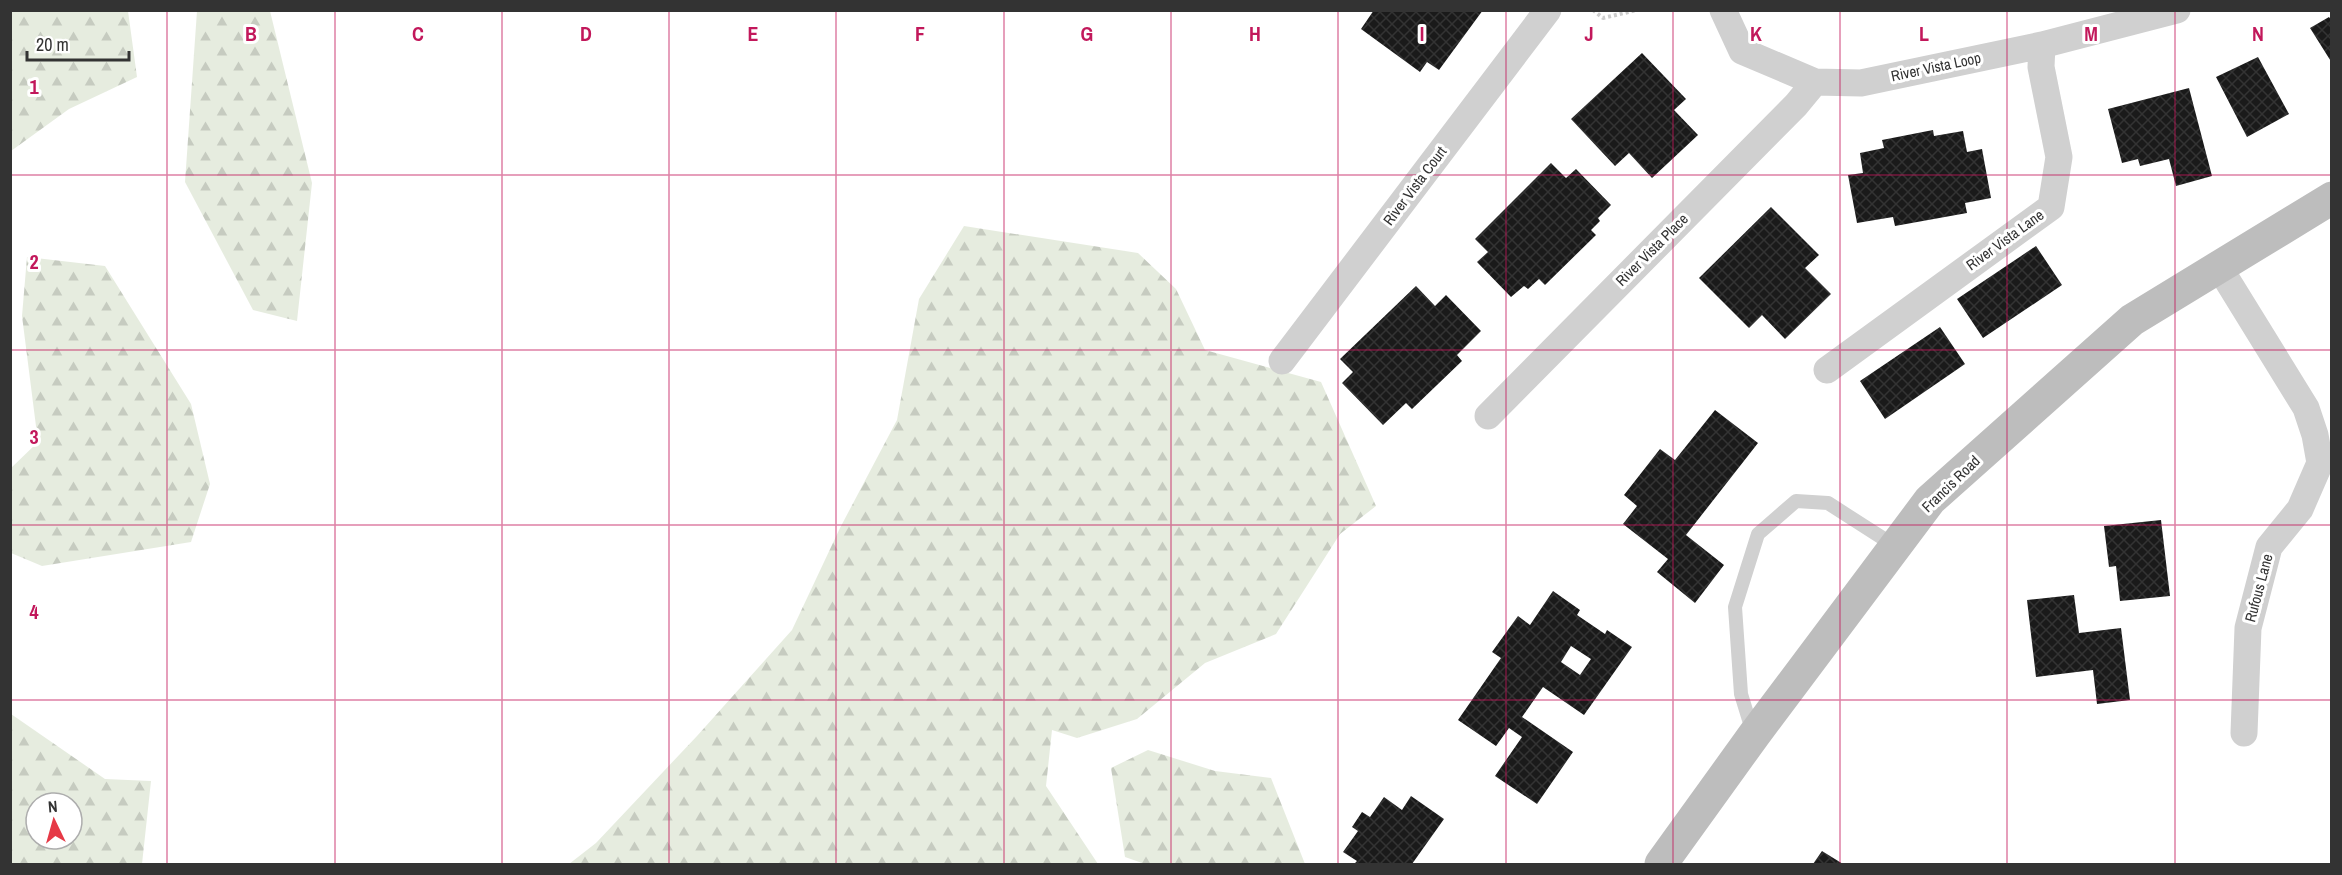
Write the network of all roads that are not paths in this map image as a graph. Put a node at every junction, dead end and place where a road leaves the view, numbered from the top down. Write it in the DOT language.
graph roads {
  1 [pos="1548,10"];
  2 [pos="1724,10"];
  3 [pos="2176,10"];
  4 [pos="2042,45"];
  5 [pos="1815,82"];
  6 [pos="2331,198"];
  7 [pos="2220,267"];
  8 [pos="1282,361"];
  9 [pos="1827,370"];
  10 [pos="1488,416"];
  11 [pos="1895,546"];
  12 [pos="2244,733"];
  13 [pos="1754,735"];
  14 [pos="1661,864"];
  1 -- 8 [label="street, River Vista Court"];
  2 -- 5 [label="street, River Vista Loop"];
  3 -- 4 [label="street, River Vista Loop"];
  4 -- 5 [label="street, River Vista Loop"];
  4 -- 9 [label="street, River Vista Lane"];
  5 -- 10 [label="street, River Vista Place"];
  6 -- 7 [label="street, Francis Road"];
  7 -- 11 [label="street, Francis Road"];
  7 -- 12 [label="street, Rufous Lane"];
  11 -- 13 [label="street, Francis Road"];
  11 -- 13 [label="lane"];
  13 -- 14 [label="street, Francis Road"];
}
